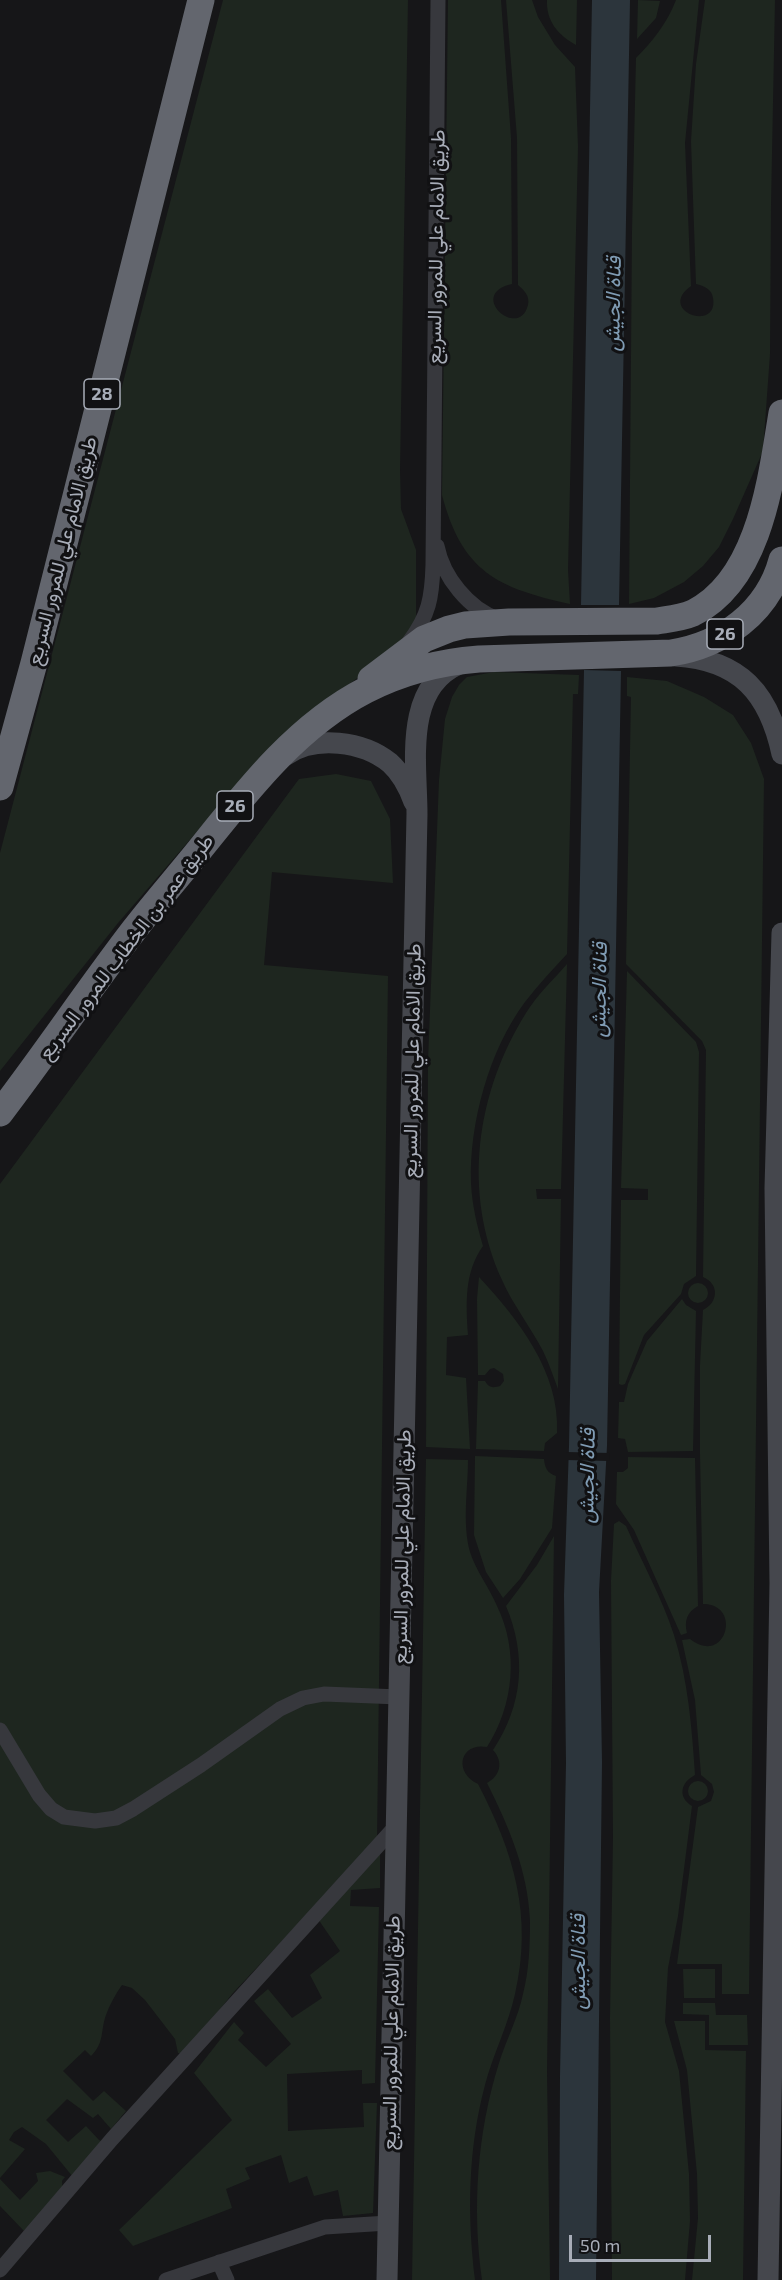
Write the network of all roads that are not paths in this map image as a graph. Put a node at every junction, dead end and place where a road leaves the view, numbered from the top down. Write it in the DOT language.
graph roads {
  1 [pos="201,0"];
  2 [pos="438,0"];
  3 [pos="782,413"];
  4 [pos="433,532"];
  5 [pos="782,560"];
  6 [pos="509,622"];
  7 [pos="640,655"];
  8 [pos="482,658"];
  9 [pos="392,661"];
  10 [pos="316,724"];
  11 [pos="782,754"];
  12 [pos="272,765"];
  13 [pos="0,787"];
  14 [pos="417,814"];
  15 [pos="782,933"];
  16 [pos="781,1004"];
  17 [pos="0,1113"];
  18 [pos="778,1178"];
  19 [pos="781,1584"];
  20 [pos="399,1697"];
  21 [pos="0,1730"];
  22 [pos="395,1827"];
  23 [pos="388,2223"];
  24 [pos="219,2262"];
  25 [pos="0,2270"];
  26 [pos="166,2280"];
  27 [pos="227,2280"];
  28 [pos="387,2280"];
  29 [pos="768,2280"];
  1 -- 13 [label="highway, طريق الامام علي للمرور السريع / 28"];
  2 -- 4 [label="street, طريق الامام علي للمرور السريع"];
  3 -- 6 [label="highway"];
  4 -- 6 [label="street"];
  4 -- 9 [label="street, طريق الامام علي للمرور السريع"];
  5 -- 7 [label="highway, طريق عمر بن الخطاب للمرور السريع / 26"];
  6 -- 9 [label="highway"];
  7 -- 8 [label="highway, طريق عمر بن الخطاب للمرور السريع / 26"];
  7 -- 11 [label="main road, طريق عمر بن الخطاب للمرور السريع / 26"];
  8 -- 10 [label="highway, طريق عمر بن الخطاب للمرور السريع / 26"];
  8 -- 14 [label="main road, طريق الامام علي للمرور السريع"];
  9 -- 10 [label="highway"];
  10 -- 12 [label="highway, طريق عمر بن الخطاب للمرور السريع / 26"];
  12 -- 14 [label="main road, طريق الامام علي للمرور السريع"];
  12 -- 17 [label="highway, طريق عمر بن الخطاب للمرور السريع / 26"];
  14 -- 20 [label="main road, طريق الامام علي للمرور السريع"];
  15 -- 16 [label="main road"];
  16 -- 18 [label="main road"];
  18 -- 19 [label="main road"];
  19 -- 29 [label="main road"];
  20 -- 21 [label="street"];
  20 -- 22 [label="main road, طريق الامام علي للمرور السريع"];
  22 -- 23 [label="main road, طريق الامام علي للمرور السريع"];
  22 -- 25 [label="street"];
  23 -- 24 [label="street"];
  23 -- 28 [label="main road, طريق الامام علي للمرور السريع"];
  24 -- 26 [label="street"];
  24 -- 27 [label="street"];
}
